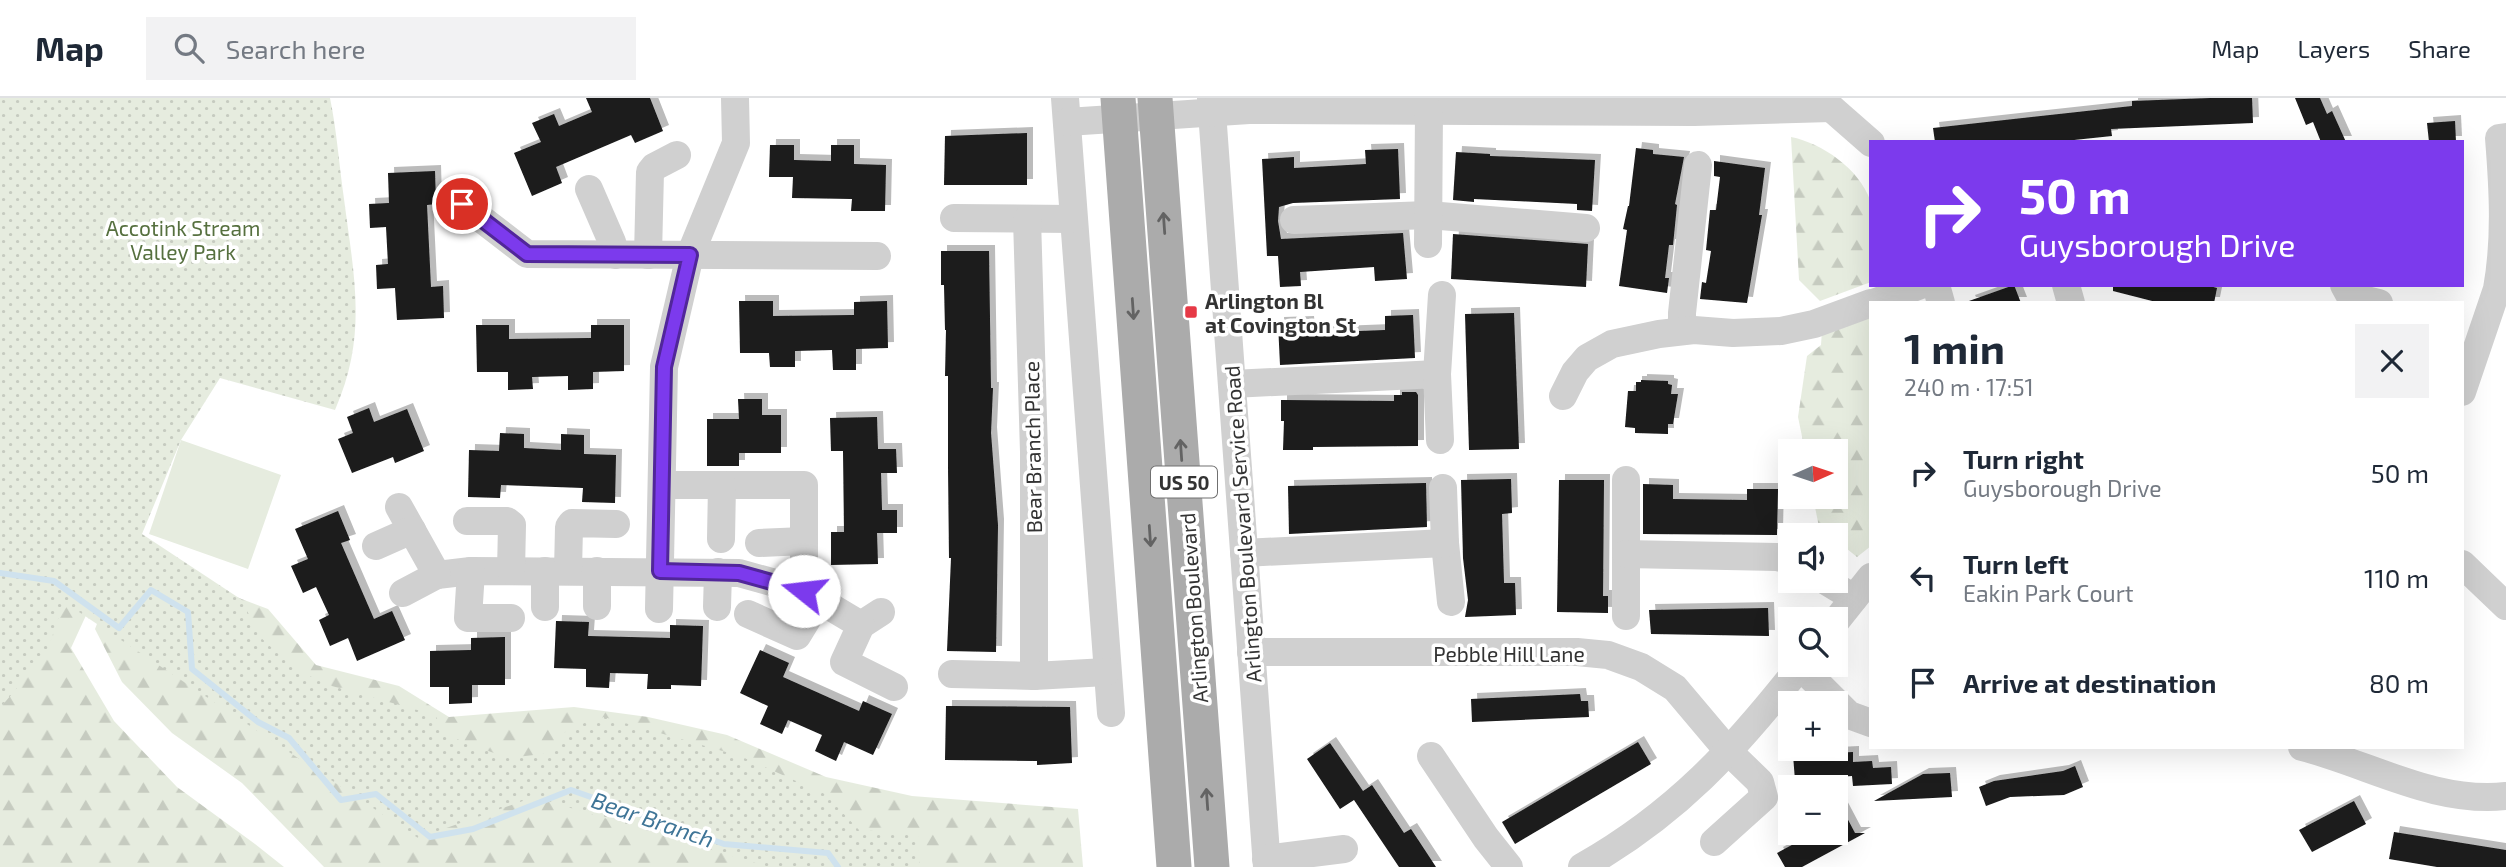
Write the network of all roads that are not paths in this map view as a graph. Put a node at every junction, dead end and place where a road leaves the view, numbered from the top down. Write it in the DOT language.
graph roads {
  1 [pos="735,98"];
  2 [pos="1834,103"];
  3 [pos="1212,106"];
  4 [pos="1155,107"];
  5 [pos="1119,108"];
  6 [pos="1066,110"];
  7 [pos="1429,110"];
  8 [pos="2506,138"];
  9 [pos="1869,141"];
  10 [pos="677,155"];
  11 [pos="1698,165"];
  12 [pos="589,189"];
  13 [pos="462,204"];
  14 [pos="1428,215"];
  15 [pos="954,218"];
  16 [pos="1027,219"];
  17 [pos="1073,219"];
  18 [pos="1294,220"];
  19 [pos="1586,228"];
  20 [pos="1427,244"];
  21 [pos="615,255"];
  22 [pos="648,255"];
  23 [pos="690,255"];
  24 [pos="877,256"];
  25 [pos="1916,287"];
  26 [pos="2345,287"];
  27 [pos="2502,290"];
  28 [pos="1442,295"];
  29 [pos="1877,301"];
  30 [pos="2371,301"];
  31 [pos="1869,304"];
  32 [pos="2473,324"];
  33 [pos="1682,331"];
  34 [pos="1437,373"];
  35 [pos="2464,379"];
  36 [pos="1232,384"];
  37 [pos="1563,396"];
  38 [pos="1440,440"];
  39 [pos="1626,480"];
  40 [pos="663,485"];
  41 [pos="722,485"];
  42 [pos="1443,488"];
  43 [pos="467,521"];
  44 [pos="616,524"];
  45 [pos="721,540"];
  46 [pos="804,541"];
  47 [pos="759,542"];
  48 [pos="1445,543"];
  49 [pos="376,546"];
  50 [pos="1244,553"];
  51 [pos="1626,554"];
  52 [pos="1778,557"];
  53 [pos="2464,566"];
  54 [pos="471,571"];
  55 [pos="510,571"];
  56 [pos="556,571"];
  57 [pos="597,571"];
  58 [pos="660,571"];
  59 [pos="718,572"];
  60 [pos="437,575"];
  61 [pos="1862,588"];
  62 [pos="403,593"];
  63 [pos="812,596"];
  64 [pos="1451,602"];
  65 [pos="597,606"];
  66 [pos="2506,606"];
  67 [pos="545,607"];
  68 [pos="717,607"];
  69 [pos="1847,607"];
  70 [pos="659,609"];
  71 [pos="748,614"];
  72 [pos="1626,616"];
  73 [pos="511,618"];
  74 [pos="1251,652"];
  75 [pos="1106,672"];
  76 [pos="952,674"];
  77 [pos="1034,676"];
  78 [pos="1791,677"];
  79 [pos="1813,677"];
  80 [pos="894,687"];
  81 [pos="1111,713"];
  82 [pos="1869,722"];
  83 [pos="2310,749"];
  84 [pos="1729,752"];
  85 [pos="1431,756"];
  86 [pos="2506,796"];
  87 [pos="1714,842"];
  88 [pos="1344,849"];
  89 [pos="1266,863"];
  90 [pos="1174,867"];
  91 [pos="1212,867"];
  92 [pos="1509,867"];
  93 [pos="1582,867"];
  1 -- 23 [label="street"];
  2 -- 7 [label="street"];
  2 -- 9 [label="street"];
  3 -- 4 [label="street"];
  3 -- 7 [label="street"];
  3 -- 36 [label="street, Arlington Boulevard Service Road"];
  4 -- 5 [label="street"];
  91 -- 4 [label="main road, Arlington Boulevard / US 50, one-way"];
  5 -- 6 [label="street"];
  5 -- 90 [label="main road, Arlington Boulevard / US 50, one-way"];
  6 -- 17 [label="street"];
  7 -- 14 [label="street"];
  8 -- 27 [label="street"];
  10 -- 22 [label="street"];
  11 -- 33 [label="street"];
  12 -- 21 [label="street"];
  13 -- 21 [label="street"];
  14 -- 18 [label="street"];
  14 -- 19 [label="street"];
  14 -- 20 [label="street"];
  15 -- 16 [label="street"];
  16 -- 17 [label="street"];
  16 -- 77 [label="street, Bear Branch Place"];
  17 -- 75 [label="street"];
  21 -- 22 [label="street"];
  22 -- 23 [label="street"];
  23 -- 24 [label="street"];
  23 -- 40 [label="street"];
  25 -- 29 [label="street"];
  26 -- 30 [label="street"];
  27 -- 32 [label="street"];
  28 -- 34 [label="street"];
  31 -- 33 [label="street"];
  32 -- 35 [label="street"];
  33 -- 37 [label="street"];
  34 -- 36 [label="street"];
  34 -- 38 [label="street"];
  36 -- 50 [label="street, Arlington Boulevard Service Road"];
  39 -- 51 [label="street"];
  40 -- 41 [label="street"];
  40 -- 58 [label="street"];
  41 -- 45 [label="street"];
  41 -- 46 [label="street"];
  42 -- 48 [label="street"];
  43 -- 55 [label="street"];
  44 -- 56 [label="street"];
  46 -- 47 [label="street"];
  46 -- 63 [label="street"];
  48 -- 50 [label="street"];
  48 -- 64 [label="street"];
  49 -- 60 [label="street"];
  50 -- 74 [label="street, Arlington Boulevard Service Road"];
  51 -- 52 [label="street"];
  51 -- 72 [label="street"];
  53 -- 66 [label="street"];
  54 -- 55 [label="street"];
  54 -- 60 [label="street"];
  54 -- 73 [label="street"];
  55 -- 56 [label="street"];
  56 -- 57 [label="street"];
  56 -- 67 [label="street"];
  57 -- 58 [label="street"];
  57 -- 65 [label="street"];
  58 -- 59 [label="street"];
  58 -- 70 [label="street"];
  59 -- 63 [label="street"];
  59 -- 68 [label="street"];
  60 -- 62 [label="street"];
  61 -- 69 [label="street"];
  63 -- 71 [label="street"];
  63 -- 80 [label="street"];
  74 -- 84 [label="street, Pebble Hill Lane"];
  74 -- 89 [label="street, Arlington Boulevard Service Road"];
  75 -- 77 [label="street"];
  75 -- 81 [label="street"];
  76 -- 77 [label="street"];
  78 -- 84 [label="street"];
  79 -- 82 [label="street"];
  83 -- 86 [label="street"];
  84 -- 87 [label="street, Pebble Hill Lane"];
  84 -- 93 [label="street"];
  85 -- 92 [label="street"];
  88 -- 89 [label="street"];
}
